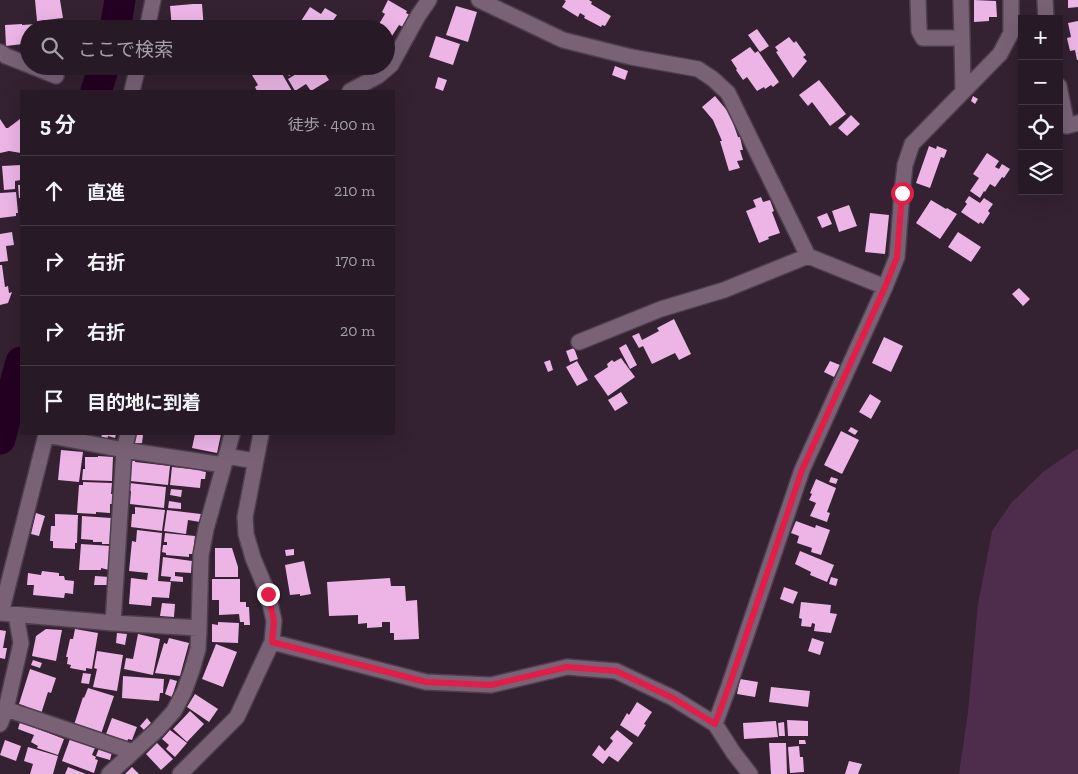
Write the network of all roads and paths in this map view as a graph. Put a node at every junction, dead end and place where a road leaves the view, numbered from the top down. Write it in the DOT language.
graph roads {
  1 [pos="153,0"];
  2 [pos="429,0"];
  3 [pos="479,0"];
  4 [pos="918,0"];
  5 [pos="961,0"];
  6 [pos="1011,0"];
  7 [pos="1045,0"];
  8 [pos="1046,15"];
  9 [pos="149,20"];
  10 [pos="962,38"];
  11 [pos="0,52"];
  12 [pos="395,58"];
  13 [pos="20,62"];
  14 [pos="136,75"];
  15 [pos="379,75"];
  16 [pos="132,90"];
  17 [pos="352,90"];
  18 [pos="963,91"];
  19 [pos="1063,105"];
  20 [pos="1078,124"];
  21 [pos="808,256"];
  22 [pos="885,287"];
  23 [pos="579,342"];
  24 [pos="46,435"];
  25 [pos="128,435"];
  26 [pos="232,435"];
  27 [pos="261,435"];
  28 [pos="124,450"];
  29 [pos="225,461"];
  30 [pos="255,461"];
  31 [pos="6,614"];
  32 [pos="113,623"];
  33 [pos="199,628"];
  34 [pos="272,642"];
  35 [pos="6,709"];
  36 [pos="0,724"];
  37 [pos="715,724"];
  38 [pos="133,752"];
  39 [pos="109,774"];
  40 [pos="180,774"];
  41 [pos="750,774"];
  1 -- 9 [label="street"];
  2 -- 12 [label="street"];
  3 -- 21 [label="street"];
  4 -- 10 [label="street"];
  5 -- 10 [label="street"];
  6 -- 18 [label="street"];
  7 -- 8 [label="street"];
  10 -- 18 [label="street"];
  11 -- 13 [label="street"];
  14 -- 16 [label="street"];
  15 -- 17 [label="street"];
  18 -- 22 [label="street"];
  19 -- 20 [label="street"];
  21 -- 22 [label="street"];
  21 -- 23 [label="street"];
  22 -- 37 [label="street"];
  24 -- 28 [label="street"];
  24 -- 31 [label="street"];
  25 -- 28 [label="street"];
  26 -- 29 [label="street"];
  27 -- 30 [label="street"];
  28 -- 29 [label="street"];
  28 -- 32 [label="street"];
  29 -- 30 [label="street"];
  29 -- 33 [label="street"];
  30 -- 34 [label="street"];
  31 -- 32 [label="street"];
  31 -- 35 [label="street"];
  32 -- 33 [label="street"];
  33 -- 38 [label="street"];
  34 -- 37 [label="street"];
  34 -- 40 [label="street"];
  35 -- 36 [label="street"];
  35 -- 38 [label="street"];
  37 -- 41 [label="street"];
  38 -- 39 [label="street"];
}
